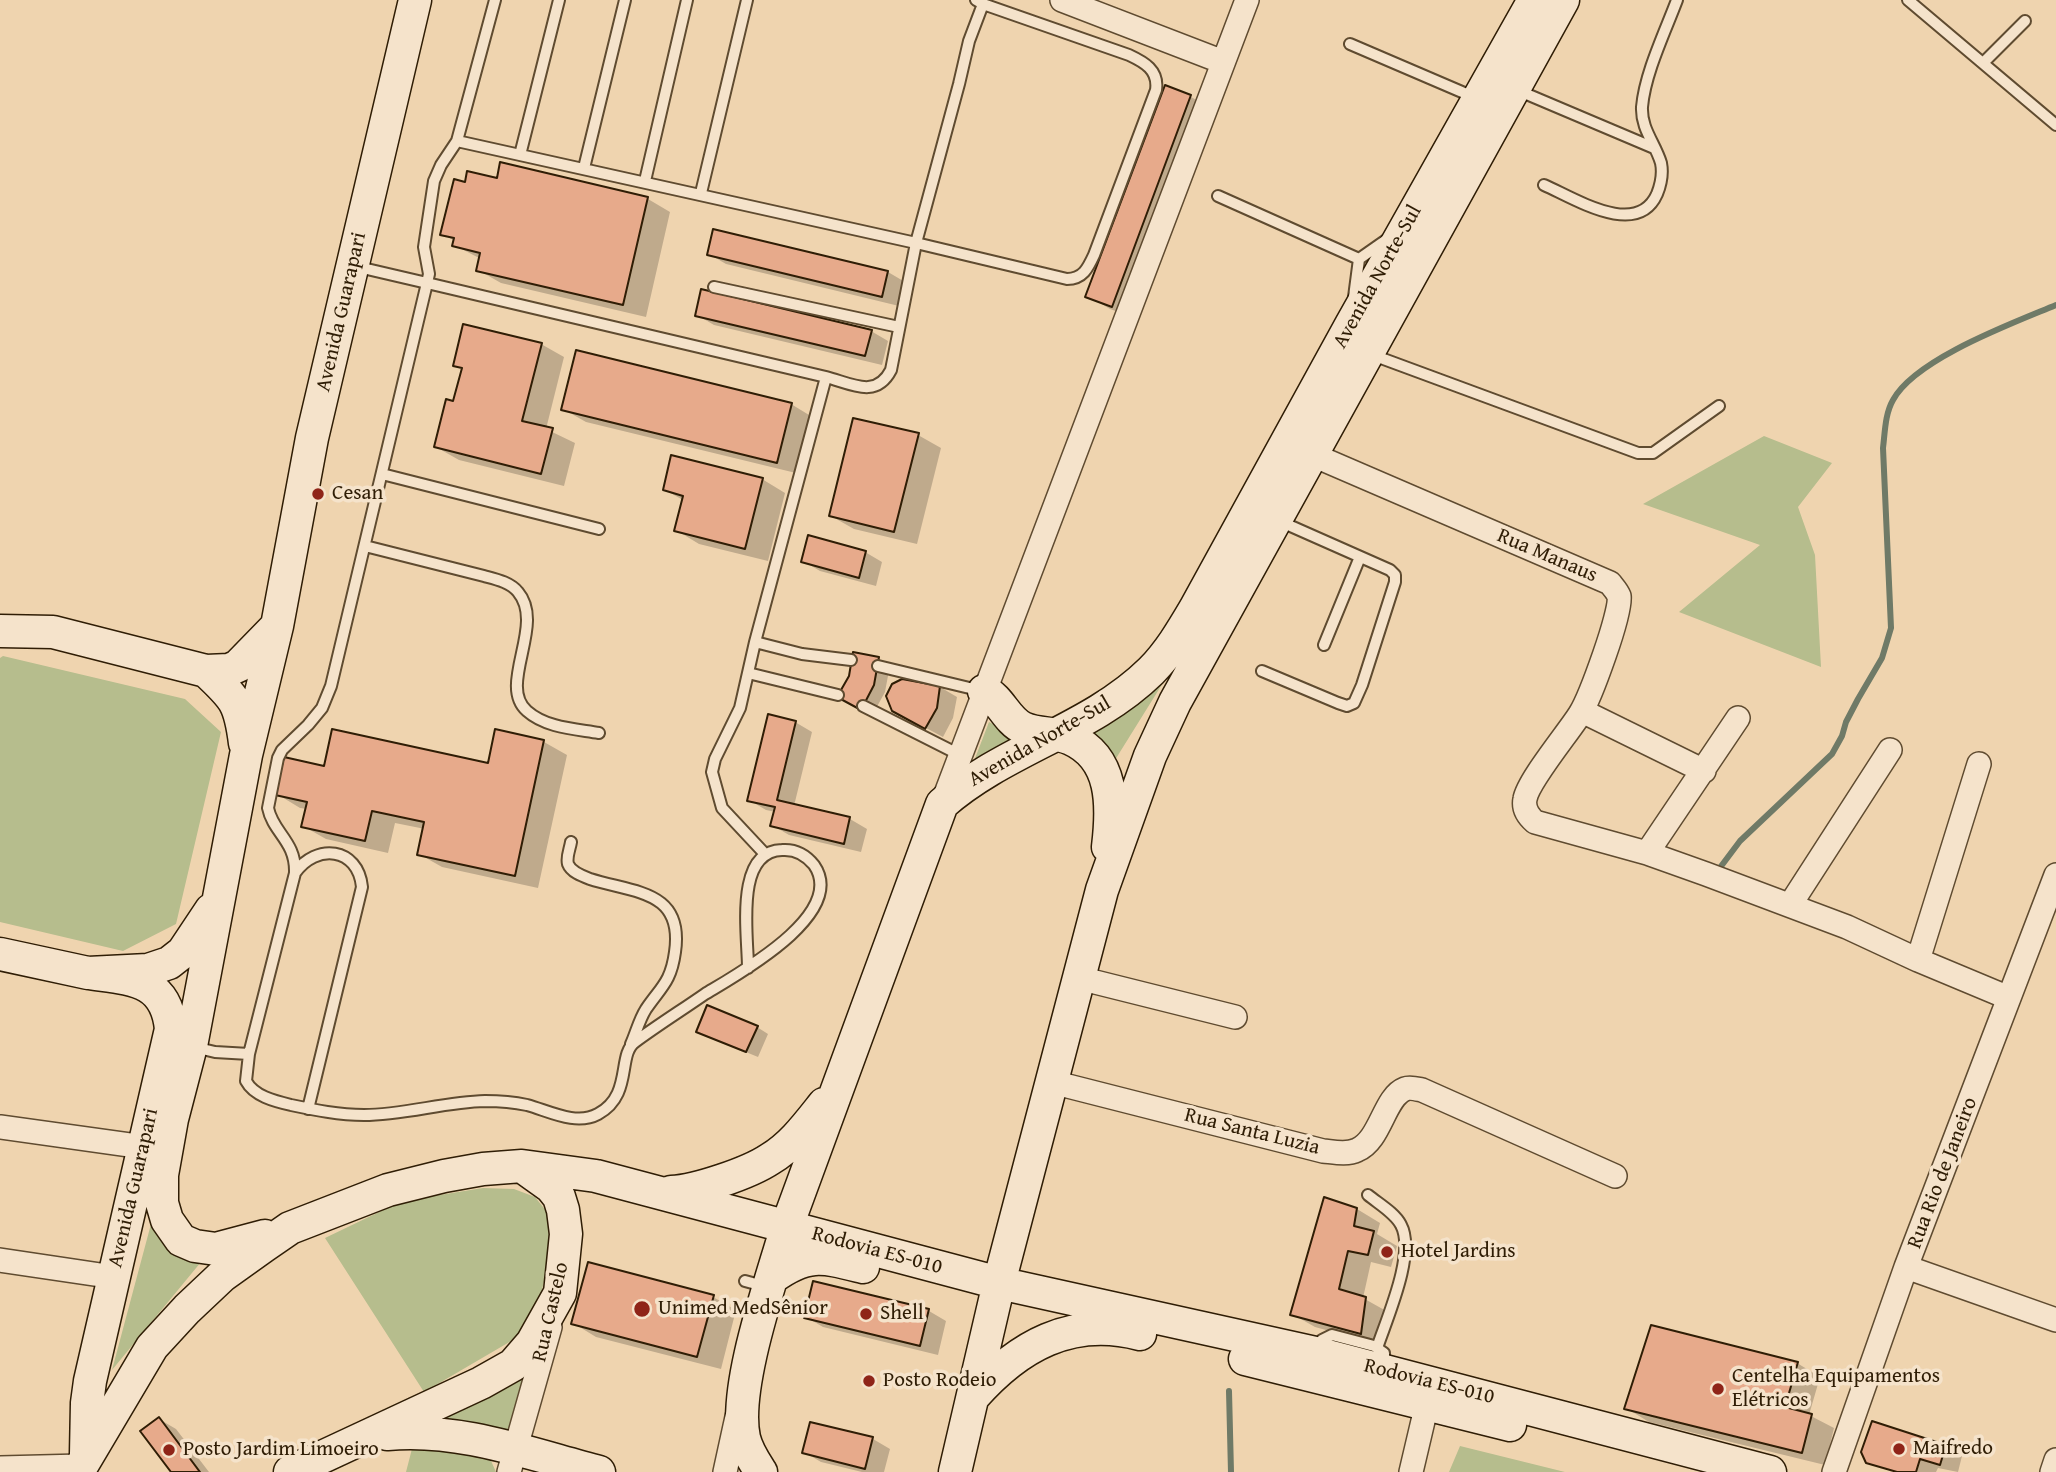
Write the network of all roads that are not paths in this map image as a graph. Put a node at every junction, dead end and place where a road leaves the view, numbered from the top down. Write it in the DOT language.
graph roads {
  1 [pos="415,0"];
  2 [pos="495,0"];
  3 [pos="558,0"];
  4 [pos="625,0"];
  5 [pos="687,0"];
  6 [pos="747,0"];
  7 [pos="1062,0"];
  8 [pos="1247,0"];
  9 [pos="1534,0"];
  10 [pos="1563,0"];
  11 [pos="1677,0"];
  12 [pos="979,2"];
  13 [pos="1915,2"];
  14 [pos="2025,21"];
  15 [pos="1350,44"];
  16 [pos="1223,62"];
  17 [pos="1983,63"];
  18 [pos="1514,89"];
  19 [pos="1479,99"];
  20 [pos="2056,125"];
  21 [pos="457,141"];
  22 [pos="1654,148"];
  23 [pos="520,155"];
  24 [pos="584,168"];
  25 [pos="645,181"];
  26 [pos="1544,185"];
  27 [pos="701,194"];
  28 [pos="1218,196"];
  29 [pos="1407,225"];
  30 [pos="916,243"];
  31 [pos="1359,259"];
  32 [pos="354,266"];
  33 [pos="427,283"];
  34 [pos="714,286"];
  35 [pos="1351,325"];
  36 [pos="899,327"];
  37 [pos="1368,353"];
  38 [pos="826,377"];
  39 [pos="1719,406"];
  40 [pos="1313,455"];
  41 [pos="382,474"];
  42 [pos="1277,520"];
  43 [pos="599,529"];
  44 [pos="365,546"];
  45 [pos="1360,557"];
  46 [pos="0,617"];
  47 [pos="277,626"];
  48 [pos="0,631"];
  49 [pos="53,632"];
  50 [pos="755,642"];
  51 [pos="1324,645"];
  52 [pos="851,660"];
  53 [pos="878,666"];
  54 [pos="206,671"];
  55 [pos="1262,671"];
  56 [pos="748,673"];
  57 [pos="984,691"];
  58 [pos="838,695"];
  59 [pos="863,706"];
  60 [pos="1582,711"];
  61 [pos="1738,718"];
  62 [pos="599,733"];
  63 [pos="1059,734"];
  64 [pos="1890,750"];
  65 [pos="247,755"];
  66 [pos="960,755"];
  67 [pos="1979,764"];
  68 [pos="1704,771"];
  69 [pos="942,804"];
  70 [pos="571,842"];
  71 [pos="1647,853"];
  72 [pos="765,854"];
  73 [pos="295,873"];
  74 [pos="2056,875"];
  75 [pos="1101,890"];
  76 [pos="219,898"];
  77 [pos="1790,905"];
  78 [pos="0,954"];
  79 [pos="1918,960"];
  80 [pos="748,968"];
  81 [pos="88,973"];
  82 [pos="1079,978"];
  83 [pos="2009,998"];
  84 [pos="1236,1017"];
  85 [pos="631,1044"];
  86 [pos="191,1046"];
  87 [pos="249,1054"];
  88 [pos="1052,1082"];
  89 [pos="838,1087"];
  90 [pos="308,1109"];
  91 [pos="0,1128"];
  92 [pos="144,1147"];
  93 [pos="522,1166"];
  94 [pos="1615,1176"];
  95 [pos="659,1192"];
  96 [pos="1368,1195"];
  97 [pos="787,1226"];
  98 [pos="290,1228"];
  99 [pos="0,1260"];
  100 [pos="1906,1267"];
  101 [pos="952,1271"];
  102 [pos="114,1277"];
  103 [pos="762,1282"];
  104 [pos="999,1283"];
  105 [pos="560,1293"];
  106 [pos="2056,1320"];
  107 [pos="1380,1359"];
  108 [pos="748,1370"];
  109 [pos="972,1398"];
  110 [pos="1427,1404"];
  111 [pos="372,1436"];
  112 [pos="2056,1460"];
  113 [pos="512,1461"];
  114 [pos="84,1467"];
  115 [pos="0,1468"];
  116 [pos="293,1471"];
  117 [pos="599,1472"];
  118 [pos="725,1472"];
  119 [pos="761,1472"];
  120 [pos="955,1472"];
  121 [pos="1411,1472"];
  122 [pos="1693,1472"];
  123 [pos="1770,1472"];
  124 [pos="1835,1472"];
  125 [pos="2052,1472"];
  1 -- 32 [label="main road, Avenida Guarapari"];
  2 -- 21 [label="lane"];
  3 -- 23 [label="lane"];
  4 -- 24 [label="lane"];
  5 -- 25 [label="lane"];
  6 -- 27 [label="lane"];
  7 -- 16 [label="street"];
  8 -- 16 [label="street"];
  9 -- 19 [label="main road, Avenida Norte-Sul"];
  10 -- 18 [label="main road, Avenida Norte-Sul"];
  11 -- 22 [label="lane"];
  12 -- 30 [label="lane"];
  12 -- 30 [label="lane"];
  13 -- 17 [label="lane"];
  14 -- 17 [label="lane"];
  15 -- 19 [label="lane"];
  16 -- 57 [label="street"];
  17 -- 20 [label="lane"];
  18 -- 22 [label="lane"];
  18 -- 37 [label="main road, Avenida Norte-Sul"];
  19 -- 29 [label="main road, Avenida Norte-Sul"];
  21 -- 23 [label="lane"];
  21 -- 33 [label="lane"];
  22 -- 26 [label="lane"];
  23 -- 24 [label="lane"];
  24 -- 25 [label="lane"];
  25 -- 27 [label="lane"];
  27 -- 30 [label="lane"];
  28 -- 31 [label="lane"];
  29 -- 31 [label="lane"];
  29 -- 35 [label="main road, Avenida Norte-Sul"];
  30 -- 36 [label="lane"];
  31 -- 35 [label="lane"];
  32 -- 33 [label="lane"];
  32 -- 47 [label="main road, Avenida Guarapari"];
  33 -- 38 [label="lane"];
  33 -- 41 [label="lane"];
  34 -- 36 [label="lane"];
  35 -- 63 [label="main road, Avenida Norte-Sul"];
  36 -- 38 [label="lane"];
  37 -- 39 [label="lane"];
  37 -- 40 [label="main road, Avenida Norte-Sul"];
  38 -- 50 [label="lane"];
  40 -- 42 [label="main road, Avenida Norte-Sul"];
  40 -- 60 [label="street, Rua Manaus"];
  41 -- 43 [label="lane"];
  41 -- 44 [label="lane"];
  42 -- 45 [label="lane"];
  42 -- 75 [label="main road, Avenida Norte-Sul"];
  44 -- 62 [label="lane"];
  44 -- 73 [label="lane"];
  45 -- 51 [label="lane"];
  45 -- 55 [label="lane"];
  46 -- 49 [label="main road"];
  47 -- 54 [label="main road"];
  47 -- 65 [label="main road, Avenida Guarapari"];
  48 -- 49 [label="main road"];
  49 -- 54 [label="main road"];
  50 -- 52 [label="lane"];
  50 -- 56 [label="lane"];
  53 -- 57 [label="lane"];
  54 -- 65 [label="main road"];
  56 -- 58 [label="lane"];
  56 -- 72 [label="lane"];
  57 -- 63 [label="main road"];
  57 -- 66 [label="street"];
  59 -- 66 [label="lane"];
  60 -- 68 [label="street"];
  60 -- 71 [label="street, Rua Manaus"];
  61 -- 68 [label="street"];
  63 -- 69 [label="main road, Avenida Norte-Sul"];
  63 -- 75 [label="main road"];
  64 -- 77 [label="street"];
  65 -- 76 [label="main road, Avenida Guarapari"];
  66 -- 69 [label="street"];
  67 -- 79 [label="street"];
  68 -- 71 [label="street"];
  69 -- 89 [label="main road"];
  70 -- 85 [label="lane"];
  71 -- 77 [label="street"];
  72 -- 80 [label="lane"];
  72 -- 80 [label="lane"];
  73 -- 87 [label="lane"];
  73 -- 90 [label="lane"];
  74 -- 83 [label="street, Rua Rio de Janeiro"];
  75 -- 82 [label="main road, Avenida Norte-Sul"];
  76 -- 81 [label="main road"];
  76 -- 86 [label="main road, Avenida Guarapari"];
  77 -- 79 [label="street"];
  78 -- 81 [label="main road"];
  79 -- 83 [label="street"];
  80 -- 85 [label="lane"];
  81 -- 92 [label="main road, Avenida Guarapari"];
  82 -- 84 [label="street"];
  82 -- 88 [label="main road, Avenida Norte-Sul"];
  83 -- 100 [label="street, Rua Rio de Janeiro"];
  85 -- 90 [label="lane"];
  86 -- 87 [label="lane"];
  86 -- 98 [label="main road, Avenida Guarapari"];
  87 -- 90 [label="lane"];
  88 -- 94 [label="street, Rua Santa Luzia"];
  88 -- 104 [label="main road, Avenida Norte-Sul"];
  89 -- 95 [label="main road"];
  89 -- 97 [label="main road"];
  91 -- 92 [label="street"];
  92 -- 102 [label="main road, Avenida Guarapari"];
  93 -- 95 [label="main road, Rodovia ES-010"];
  93 -- 98 [label="main road, Rodovia ES-010"];
  93 -- 105 [label="main road, Rua Castelo"];
  95 -- 97 [label="main road, Rodovia ES-010"];
  96 -- 107 [label="lane"];
  97 -- 101 [label="main road, Rodovia ES-010"];
  97 -- 103 [label="main road"];
  98 -- 114 [label="main road, Rodovia ES-010"];
  99 -- 102 [label="street"];
  100 -- 106 [label="street"];
  100 -- 124 [label="street, Rua Rio de Janeiro"];
  101 -- 103 [label="main road"];
  101 -- 104 [label="main road, Rodovia ES-010"];
  102 -- 114 [label="main road, Avenida Guarapari"];
  103 -- 108 [label="main road"];
  104 -- 107 [label="main road, Rodovia ES-010"];
  104 -- 109 [label="main road, Avenida Norte-Sul"];
  105 -- 111 [label="main road"];
  105 -- 113 [label="street, Rua Castelo"];
  107 -- 123 [label="main road, Rodovia ES-010"];
  108 -- 118 [label="street"];
  108 -- 119 [label="main road"];
  109 -- 110 [label="main road, Rodovia ES-010"];
  109 -- 120 [label="main road, Avenida Norte-Sul"];
  110 -- 121 [label="street"];
  110 -- 122 [label="main road, Rodovia ES-010"];
  111 -- 113 [label="main road"];
  111 -- 116 [label="main road"];
  112 -- 125 [label="street"];
  113 -- 117 [label="main road"];
  114 -- 115 [label="street"];
}
